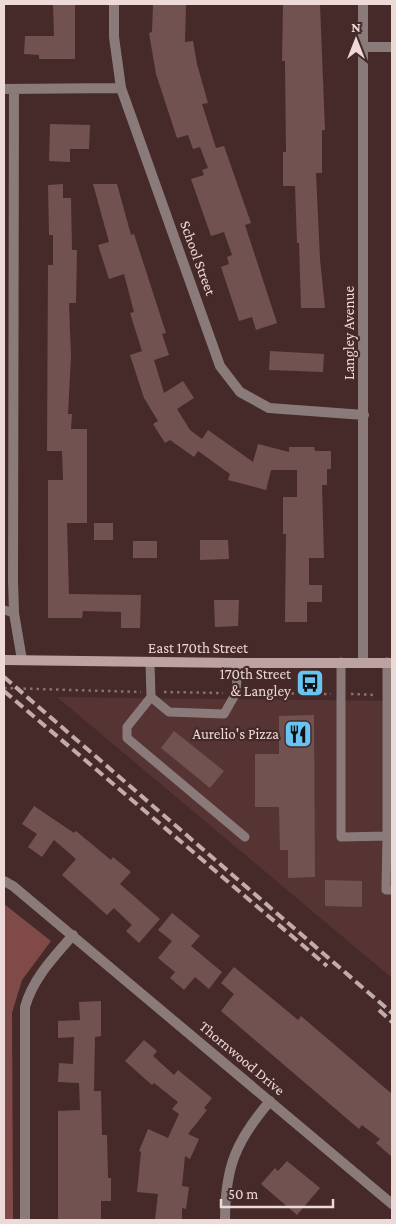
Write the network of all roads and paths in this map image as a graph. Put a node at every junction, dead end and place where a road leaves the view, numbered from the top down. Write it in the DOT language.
graph roads {
  1 [pos="114,4"];
  2 [pos="363,4"];
  3 [pos="363,47"];
  4 [pos="392,47"];
  5 [pos="122,88"];
  6 [pos="9,89"];
  7 [pos="364,415"];
  8 [pos="8,519"];
  9 [pos="9,611"];
  10 [pos="4,660"];
  11 [pos="22,660"];
  12 [pos="150,662"];
  13 [pos="341,662"];
  14 [pos="362,662"];
  15 [pos="389,662"];
  16 [pos="238,664"];
  17 [pos="4,688"];
  18 [pos="236,693"];
  19 [pos="341,694"];
  20 [pos="150,695"];
  21 [pos="387,695"];
  22 [pos="389,796"];
  23 [pos="387,836"];
  24 [pos="244,837"];
  25 [pos="4,881"];
  26 [pos="392,890"];
  27 [pos="73,935"];
  28 [pos="270,1101"];
  29 [pos="392,1204"];
  30 [pos="25,1220"];
  31 [pos="225,1220"];
  1 -- 5 [label="street, School Street"];
  2 -- 3 [label="street, Langley Avenue"];
  3 -- 4 [label="street"];
  3 -- 7 [label="street, Langley Avenue"];
  5 -- 6 [label="street"];
  5 -- 7 [label="street, School Street"];
  6 -- 8 [label="street"];
  7 -- 14 [label="street, Langley Avenue"];
  8 -- 9 [label="street"];
  9 -- 11 [label="street"];
  10 -- 11 [label="street, East 170th Street"];
  11 -- 12 [label="street, East 170th Street"];
  12 -- 16 [label="street, East 170th Street"];
  12 -- 20 [label="lane"];
  13 -- 14 [label="street, East 170th Street"];
  13 -- 16 [label="street, East 170th Street"];
  13 -- 19 [label="lane"];
  14 -- 15 [label="street, East 170th Street"];
  15 -- 21 [label="lane"];
  16 -- 18 [label="lane"];
  17 -- 20 [label="path"];
  18 -- 19 [label="path"];
  18 -- 20 [label="path"];
  18 -- 20 [label="lane"];
  19 -- 21 [label="path"];
  19 -- 23 [label="lane"];
  20 -- 24 [label="lane"];
  21 -- 22 [label="lane"];
  22 -- 23 [label="lane"];
  23 -- 26 [label="lane"];
  25 -- 27 [label="street, Thornwood Drive"];
  27 -- 28 [label="street, Thornwood Drive"];
  27 -- 30 [label="street"];
  28 -- 29 [label="street, Thornwood Drive"];
  28 -- 31 [label="street"];
}
